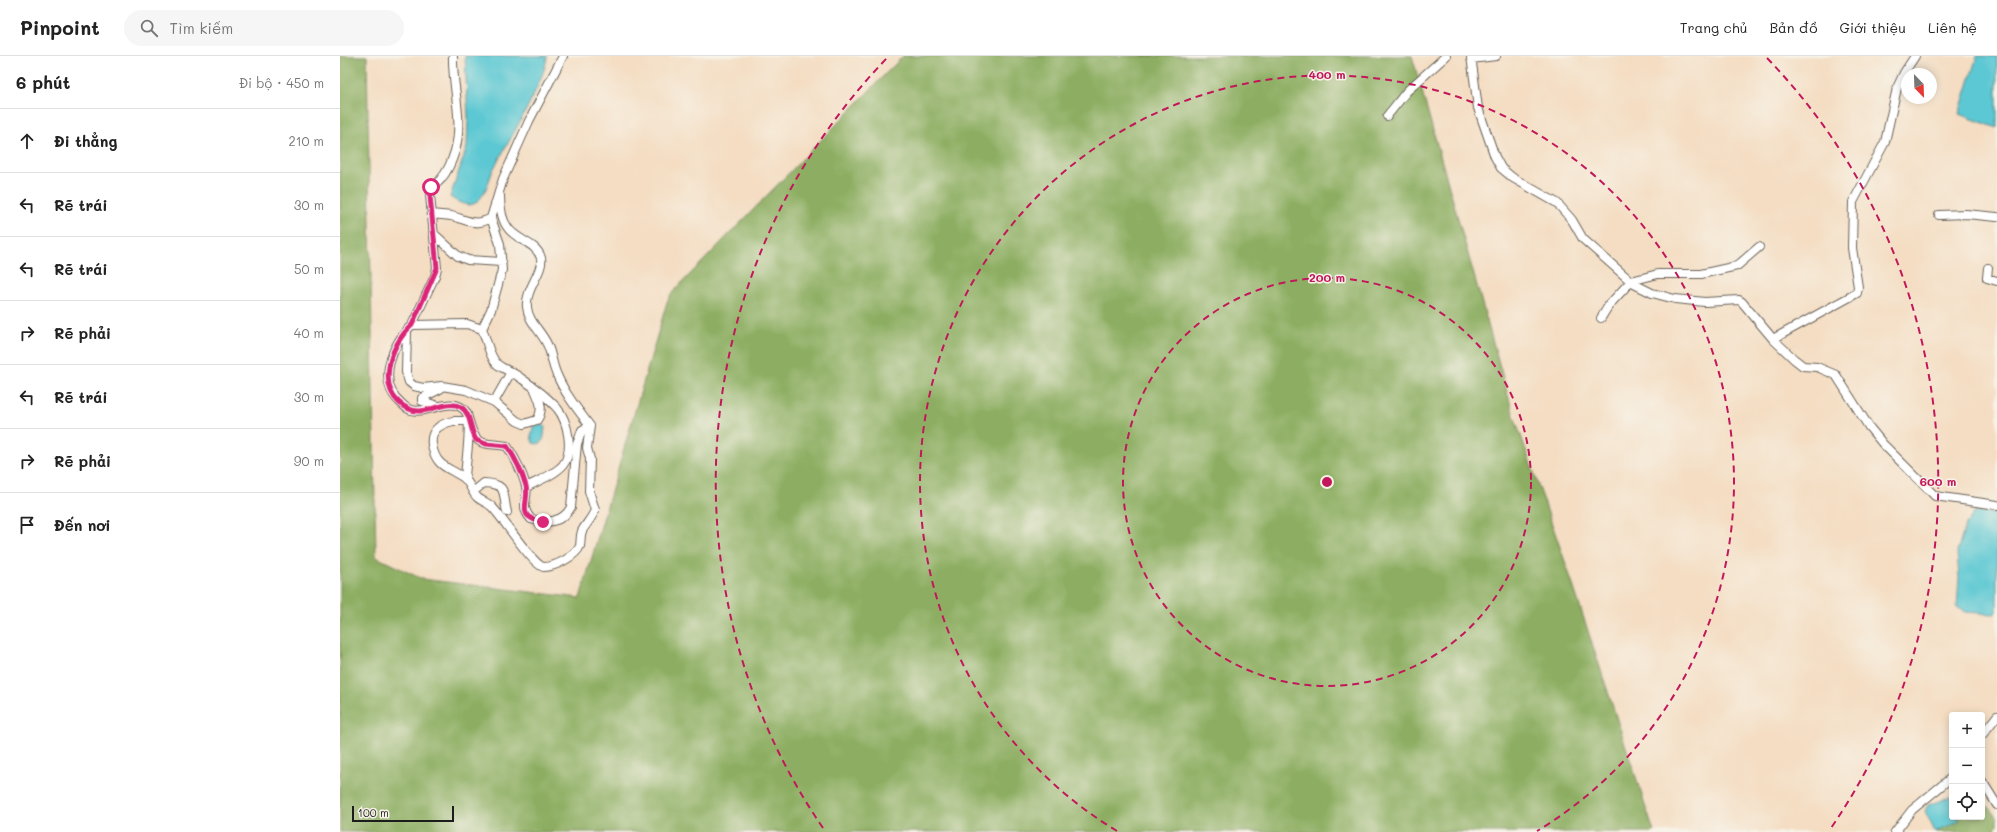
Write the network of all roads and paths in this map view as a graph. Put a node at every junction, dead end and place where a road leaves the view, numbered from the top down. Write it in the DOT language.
graph roads {
  1 [pos="454,56"];
  2 [pos="563,56"];
  3 [pos="1446,56"];
  4 [pos="1496,56"];
  5 [pos="1915,56"];
  6 [pos="1471,57"];
  7 [pos="1388,116"];
  8 [pos="500,190"];
  9 [pos="432,214"];
  10 [pos="1939,215"];
  11 [pos="1997,217"];
  12 [pos="491,218"];
  13 [pos="433,233"];
  14 [pos="1759,247"];
  15 [pos="502,262"];
  16 [pos="1988,268"];
  17 [pos="1630,281"];
  18 [pos="1997,281"];
  19 [pos="1601,318"];
  20 [pos="409,328"];
  21 [pos="482,329"];
  22 [pos="1773,339"];
  23 [pos="511,372"];
  24 [pos="442,386"];
  25 [pos="535,390"];
  26 [pos="494,402"];
  27 [pos="441,406"];
  28 [pos="469,421"];
  29 [pos="590,426"];
  30 [pos="465,479"];
  31 [pos="526,487"];
  32 [pos="473,492"];
  33 [pos="1997,505"];
  34 [pos="507,512"];
  35 [pos="1997,716"];
  36 [pos="1985,731"];
  37 [pos="1949,779"];
  38 [pos="1984,784"];
  39 [pos="1997,805"];
  40 [pos="1895,832"];
  1 -- 9 [label="street"];
  2 -- 8 [label="street"];
  3 -- 7 [label="street"];
  4 -- 6 [label="street"];
  5 -- 22 [label="street"];
  6 -- 17 [label="street"];
  8 -- 12 [label="street"];
  8 -- 29 [label="street"];
  9 -- 12 [label="street"];
  9 -- 13 [label="street"];
  10 -- 11 [label="street"];
  12 -- 15 [label="street"];
  13 -- 15 [label="street"];
  13 -- 20 [label="street"];
  14 -- 17 [label="street"];
  15 -- 21 [label="street"];
  16 -- 18 [label="street"];
  17 -- 19 [label="street"];
  17 -- 22 [label="street"];
  20 -- 21 [label="street"];
  20 -- 24 [label="street"];
  20 -- 27 [label="street"];
  21 -- 23 [label="street"];
  22 -- 33 [label="street"];
  23 -- 25 [label="street"];
  23 -- 26 [label="street"];
  24 -- 26 [label="street"];
  24 -- 27 [label="street"];
  25 -- 26 [label="street"];
  25 -- 31 [label="street"];
  27 -- 28 [label="street"];
  28 -- 30 [label="street"];
  28 -- 30 [label="street"];
  28 -- 31 [label="street"];
  29 -- 31 [label="street"];
  29 -- 32 [label="street"];
  30 -- 32 [label="street"];
  32 -- 34 [label="street"];
  35 -- 36 [label="street"];
  37 -- 40 [label="street"];
  38 -- 39 [label="street"];
}
